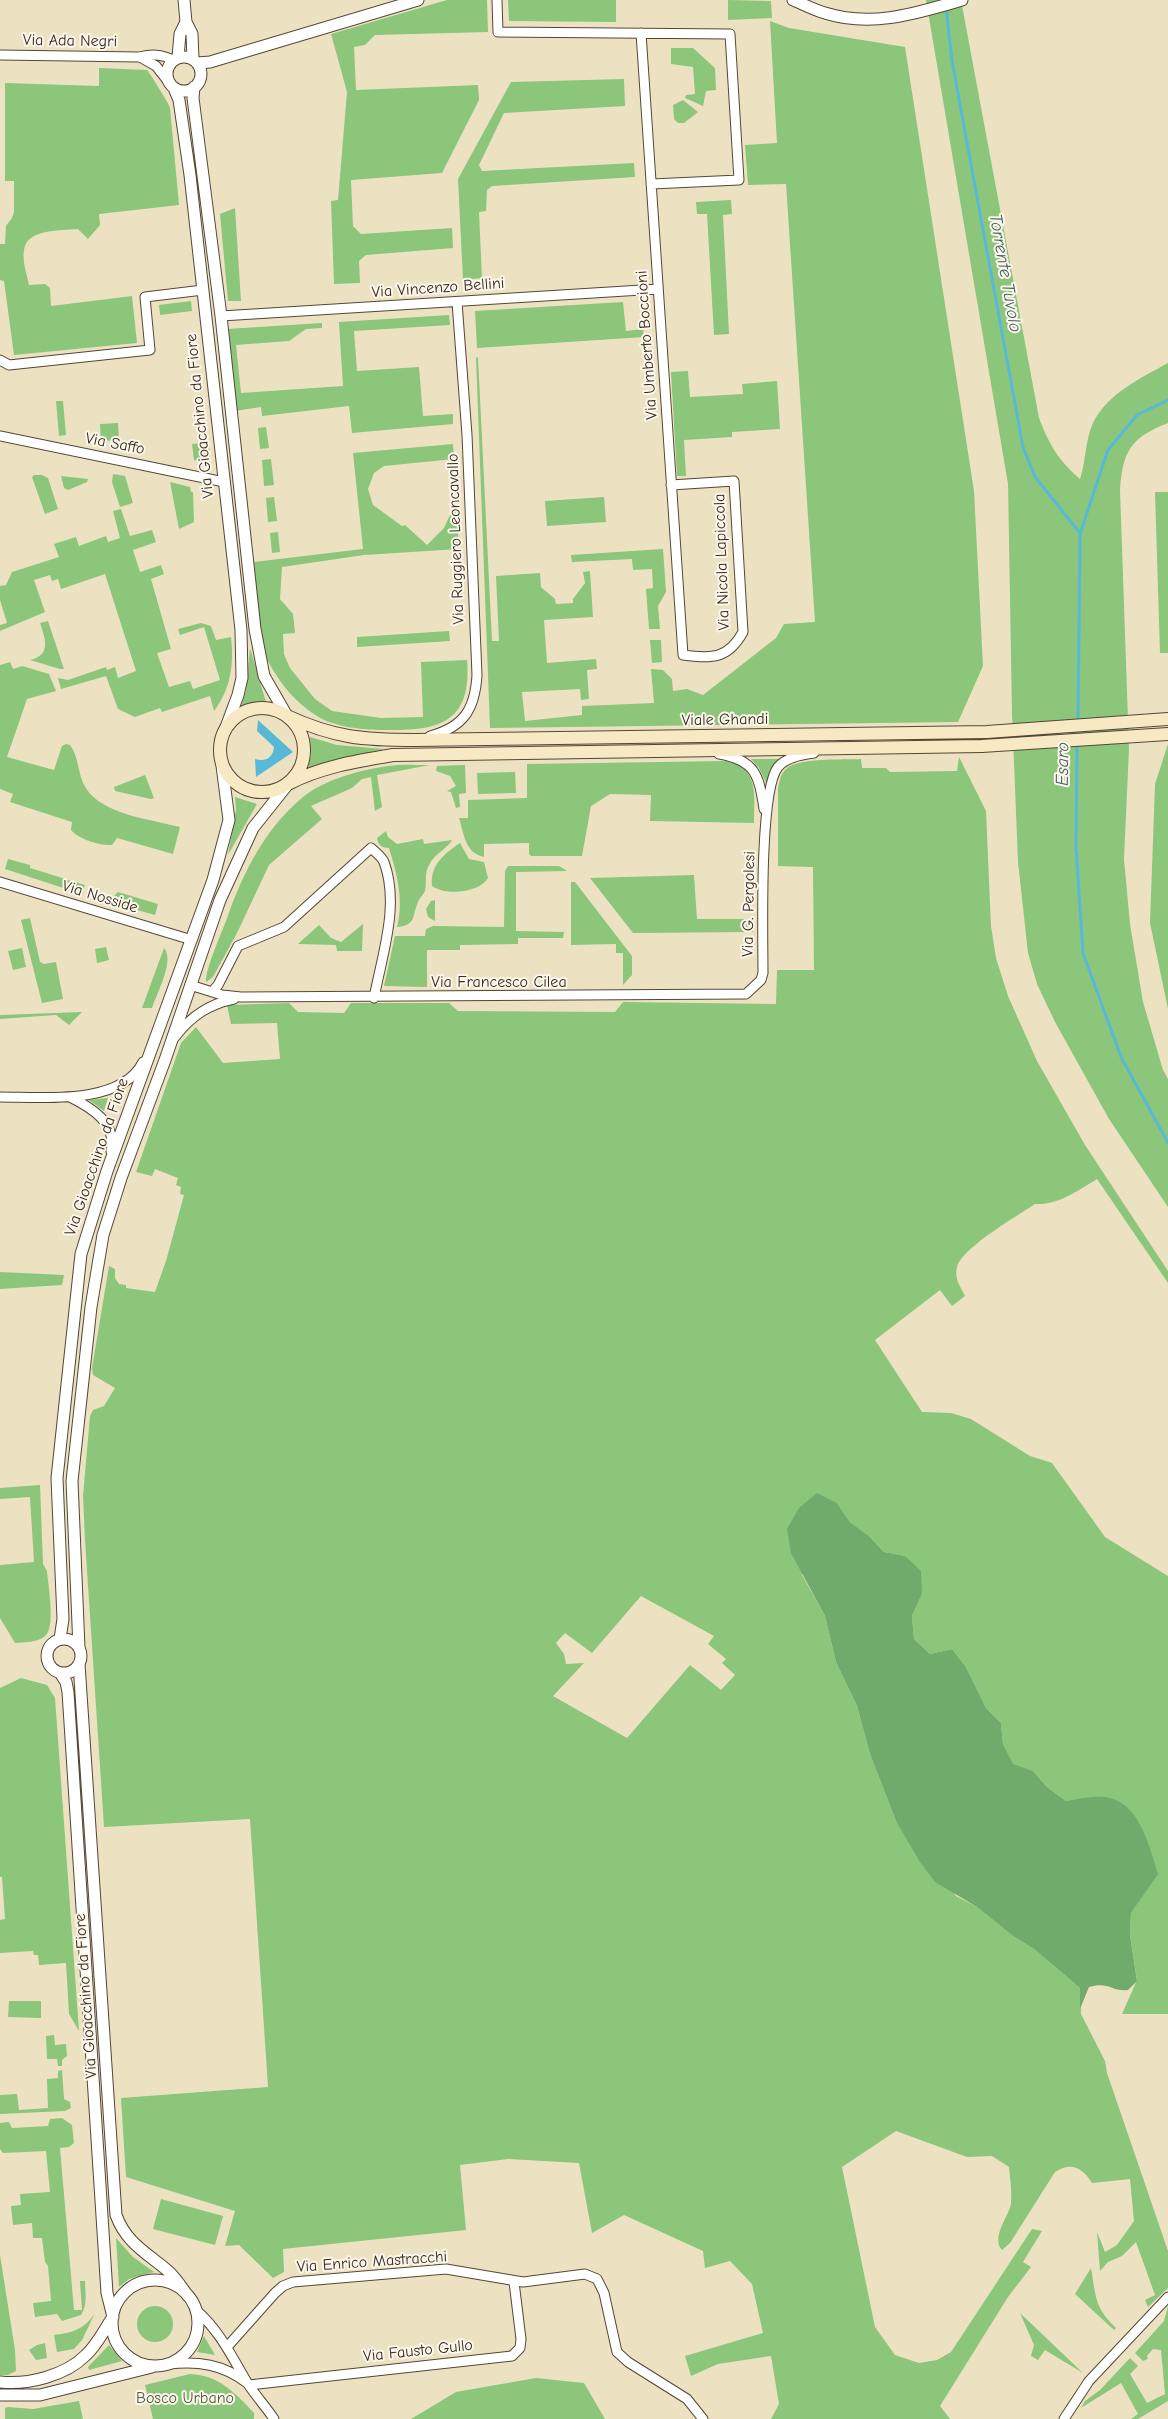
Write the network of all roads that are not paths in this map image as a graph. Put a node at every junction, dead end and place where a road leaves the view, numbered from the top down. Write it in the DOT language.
graph roads {
  1 [pos="184,0"];
  2 [pos="418,0"];
  3 [pos="498,0"];
  4 [pos="793,0"];
  5 [pos="962,0"];
  6 [pos="186,22"];
  7 [pos="641,33"];
  8 [pos="0,55"];
  9 [pos="139,57"];
  10 [pos="175,59"];
  11 [pos="197,65"];
  12 [pos="171,84"];
  13 [pos="194,87"];
  14 [pos="651,184"];
  15 [pos="658,289"];
  16 [pos="203,290"];
  17 [pos="457,302"];
  18 [pos="221,316"];
  19 [pos="0,360"];
  20 [pos="0,436"];
  21 [pos="224,482"];
  22 [pos="671,485"];
  23 [pos="683,656"];
  24 [pos="287,716"];
  25 [pos="1168,719"];
  26 [pos="1168,734"];
  27 [pos="222,738"];
  28 [pos="415,740"];
  29 [pos="842,741"];
  30 [pos="686,751"];
  31 [pos="221,758"];
  32 [pos="288,784"];
  33 [pos="765,819"];
  34 [pos="0,882"];
  35 [pos="192,940"];
  36 [pos="190,985"];
  37 [pos="755,987"];
  38 [pos="212,992"];
  39 [pos="241,997"];
  40 [pos="374,998"];
  41 [pos="155,1039"];
  42 [pos="171,1043"];
  43 [pos="0,1097"];
  44 [pos="70,1097"];
  45 [pos="107,1171"];
  46 [pos="60,1639"];
  47 [pos="80,1648"];
  48 [pos="79,1664"];
  49 [pos="60,1673"];
  50 [pos="514,2282"];
  51 [pos="188,2296"];
  52 [pos="1168,2297"];
  53 [pos="196,2310"];
  54 [pos="112,2317"];
  55 [pos="227,2347"];
  56 [pos="163,2365"];
  57 [pos="0,2382"];
  58 [pos="249,2385"];
  59 [pos="0,2395"];
  60 [pos="274,2419"];
  61 [pos="703,2419"];
  62 [pos="1064,2419"];
  1 -- 6 [label="street"];
  2 -- 11 [label="street"];
  3 -- 7 [label="street"];
  4 -- 5 [label="street"];
  6 -- 10 [label="street"];
  6 -- 11 [label="street"];
  7 -- 14 [label="street, Via Umberto Boccioni"];
  7 -- 14 [label="street"];
  8 -- 9 [label="street, Via Ada Negri"];
  9 -- 10 [label="street, Via Ada Negri"];
  9 -- 12 [label="street, Via Ada Negri"];
  10 -- 11 [label="street"];
  10 -- 12 [label="street"];
  11 -- 13 [label="street"];
  12 -- 13 [label="street"];
  12 -- 16 [label="street, Via Gioacchino da Fiore"];
  13 -- 18 [label="street, Via Gioacchino da Fiore"];
  14 -- 15 [label="street, Via Umberto Boccioni"];
  15 -- 17 [label="street, Via Vincenzo Bellini"];
  15 -- 22 [label="street, Via Umberto Boccioni"];
  16 -- 19 [label="street"];
  16 -- 21 [label="street, Via Gioacchino da Fiore"];
  17 -- 18 [label="street, Via Vincenzo Bellini"];
  17 -- 28 [label="street, Via Ruggiero Leoncavallo"];
  18 -- 24 [label="street, Via Gioacchino da Fiore"];
  20 -- 21 [label="street, Via Saffo"];
  21 -- 27 [label="street, Via Gioacchino da Fiore"];
  22 -- 23 [label="street, Via Umberto Boccioni"];
  22 -- 23 [label="street, Via Nicola Lapiccola"];
  24 -- 27 [label="main road"];
  24 -- 28 [label="main road, Viale Ghandi"];
  24 -- 32 [label="main road"];
  25 -- 29 [label="main road, Viale Ghandi"];
  26 -- 29 [label="main road, Viale Ghandi"];
  27 -- 31 [label="main road"];
  28 -- 29 [label="main road, Viale Ghandi"];
  29 -- 30 [label="main road, Viale Ghandi"];
  29 -- 33 [label="street"];
  30 -- 32 [label="main road, Viale Ghandi"];
  30 -- 33 [label="street"];
  31 -- 32 [label="main road"];
  31 -- 35 [label="street, Via Gioacchino da Fiore"];
  32 -- 36 [label="street, Via Gioacchino da Fiore"];
  33 -- 37 [label="street, Via G. Pergolesi"];
  34 -- 35 [label="street, Via Nosside"];
  35 -- 41 [label="street, Via Gioacchino da Fiore"];
  36 -- 38 [label="street"];
  36 -- 42 [label="street, Via Gioacchino da Fiore"];
  37 -- 40 [label="street, Via Francesco Cilea"];
  38 -- 39 [label="street"];
  38 -- 40 [label="street"];
  39 -- 40 [label="street, Via Francesco Cilea"];
  39 -- 42 [label="street"];
  41 -- 44 [label="street"];
  41 -- 45 [label="street, Via Gioacchino da Fiore"];
  42 -- 47 [label="street, Via Gioacchino da Fiore"];
  43 -- 44 [label="street"];
  44 -- 45 [label="street"];
  45 -- 46 [label="street, Via Gioacchino da Fiore"];
  46 -- 47 [label="street"];
  46 -- 49 [label="street"];
  47 -- 48 [label="street"];
  48 -- 49 [label="street"];
  48 -- 51 [label="street, Via Gioacchino da Fiore"];
  49 -- 54 [label="street, Via Gioacchino da Fiore"];
  50 -- 55 [label="street, Via Enrico Mastracchi"];
  50 -- 58 [label="street, Via Fausto Gullo"];
  50 -- 61 [label="street, Via Enrico Mastracchi"];
  51 -- 53 [label="street"];
  51 -- 54 [label="street"];
  52 -- 62 [label="street"];
  53 -- 55 [label="street"];
  53 -- 56 [label="street"];
  54 -- 56 [label="street"];
  54 -- 57 [label="street"];
  55 -- 58 [label="street"];
  56 -- 58 [label="street"];
  56 -- 59 [label="street"];
  58 -- 60 [label="street"];
}
